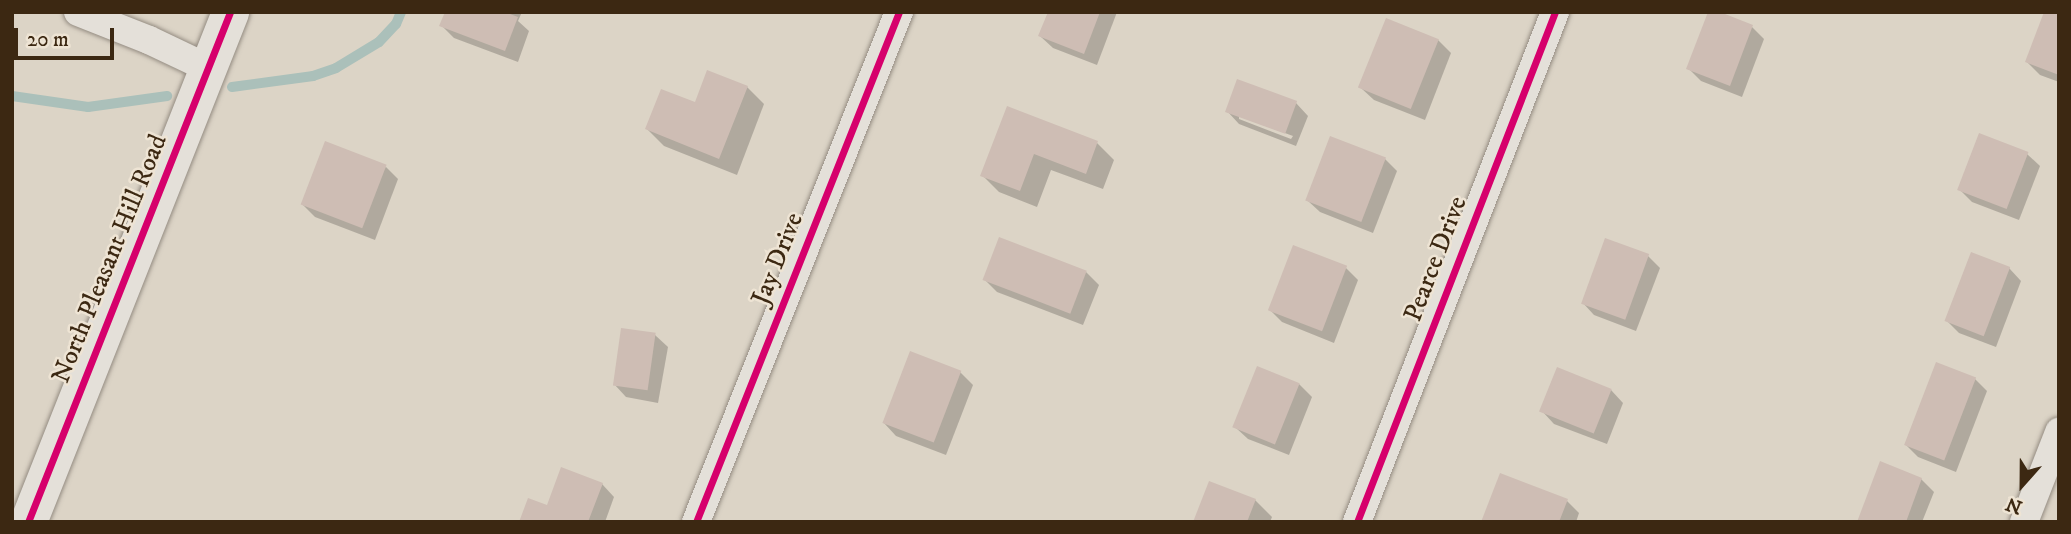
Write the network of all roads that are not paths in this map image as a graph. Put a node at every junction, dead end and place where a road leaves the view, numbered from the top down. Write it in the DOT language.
graph roads {
  1 [pos="78,12"];
  2 [pos="230,12"];
  3 [pos="900,12"];
  4 [pos="1555,12"];
  5 [pos="208,68"];
  6 [pos="2059,432"];
  7 [pos="28,522"];
  8 [pos="696,522"];
  9 [pos="1357,522"];
  10 [pos="2024,522"];
  1 -- 5 [label="street"];
  2 -- 5 [label="street, North Pleasant Hill Road"];
  3 -- 8 [label="street, Jay Drive"];
  4 -- 9 [label="street, Pearce Drive"];
  5 -- 7 [label="street, North Pleasant Hill Road"];
  6 -- 10 [label="street"];
}
